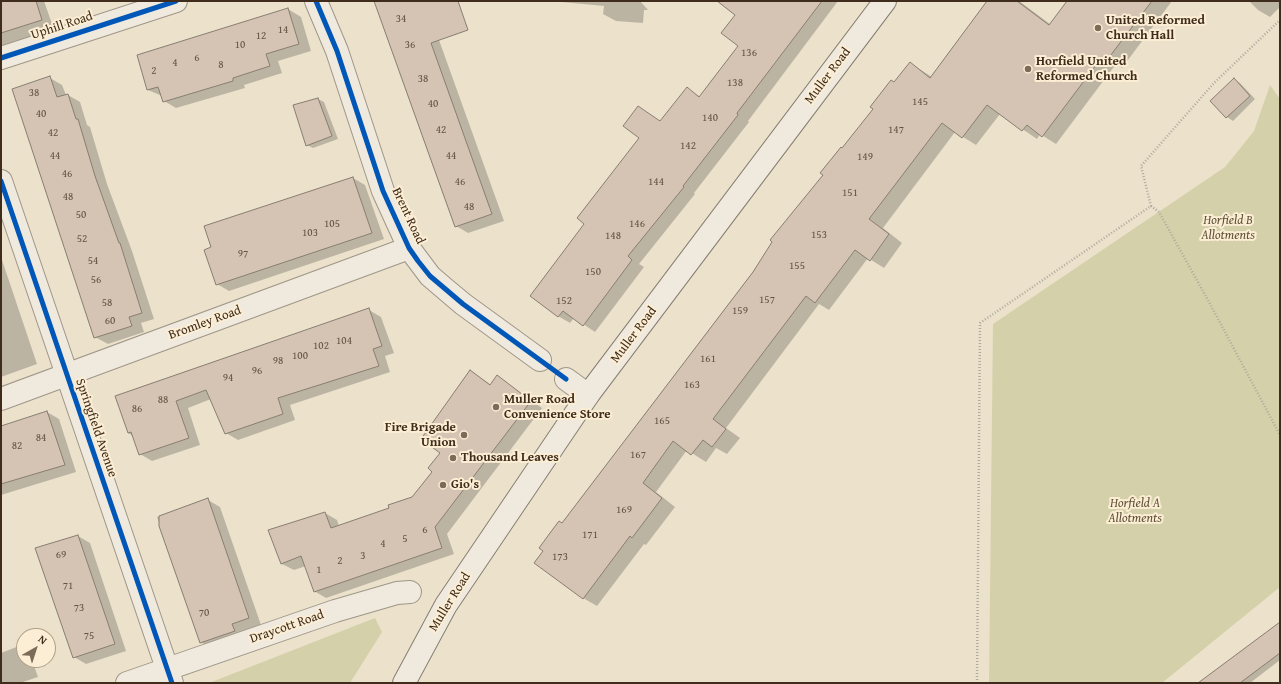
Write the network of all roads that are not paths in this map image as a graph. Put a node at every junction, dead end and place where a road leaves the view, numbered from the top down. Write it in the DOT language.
graph roads {
  1 [pos="176,1"];
  2 [pos="316,1"];
  3 [pos="884,1"];
  4 [pos="1,58"];
  5 [pos="1,180"];
  6 [pos="409,248"];
  7 [pos="540,360"];
  8 [pos="66,374"];
  9 [pos="566,379"];
  10 [pos="588,395"];
  11 [pos="1,399"];
  12 [pos="410,592"];
  13 [pos="169,676"];
  14 [pos="127,683"];
  15 [pos="404,683"];
  1 -- 4 [label="street, Uphill Road"];
  2 -- 6 [label="street, Brent Road"];
  3 -- 10 [label="street, Muller Road"];
  5 -- 8 [label="street, Springfield Avenue"];
  6 -- 7 [label="street, Brent Road"];
  6 -- 8 [label="street, Bromley Road"];
  8 -- 11 [label="street, Bromley Road"];
  8 -- 13 [label="street, Springfield Avenue"];
  9 -- 10 [label="street"];
  10 -- 15 [label="street, Muller Road"];
  12 -- 13 [label="street, Draycott Road"];
  13 -- 14 [label="street, Draycott Road"];
}
